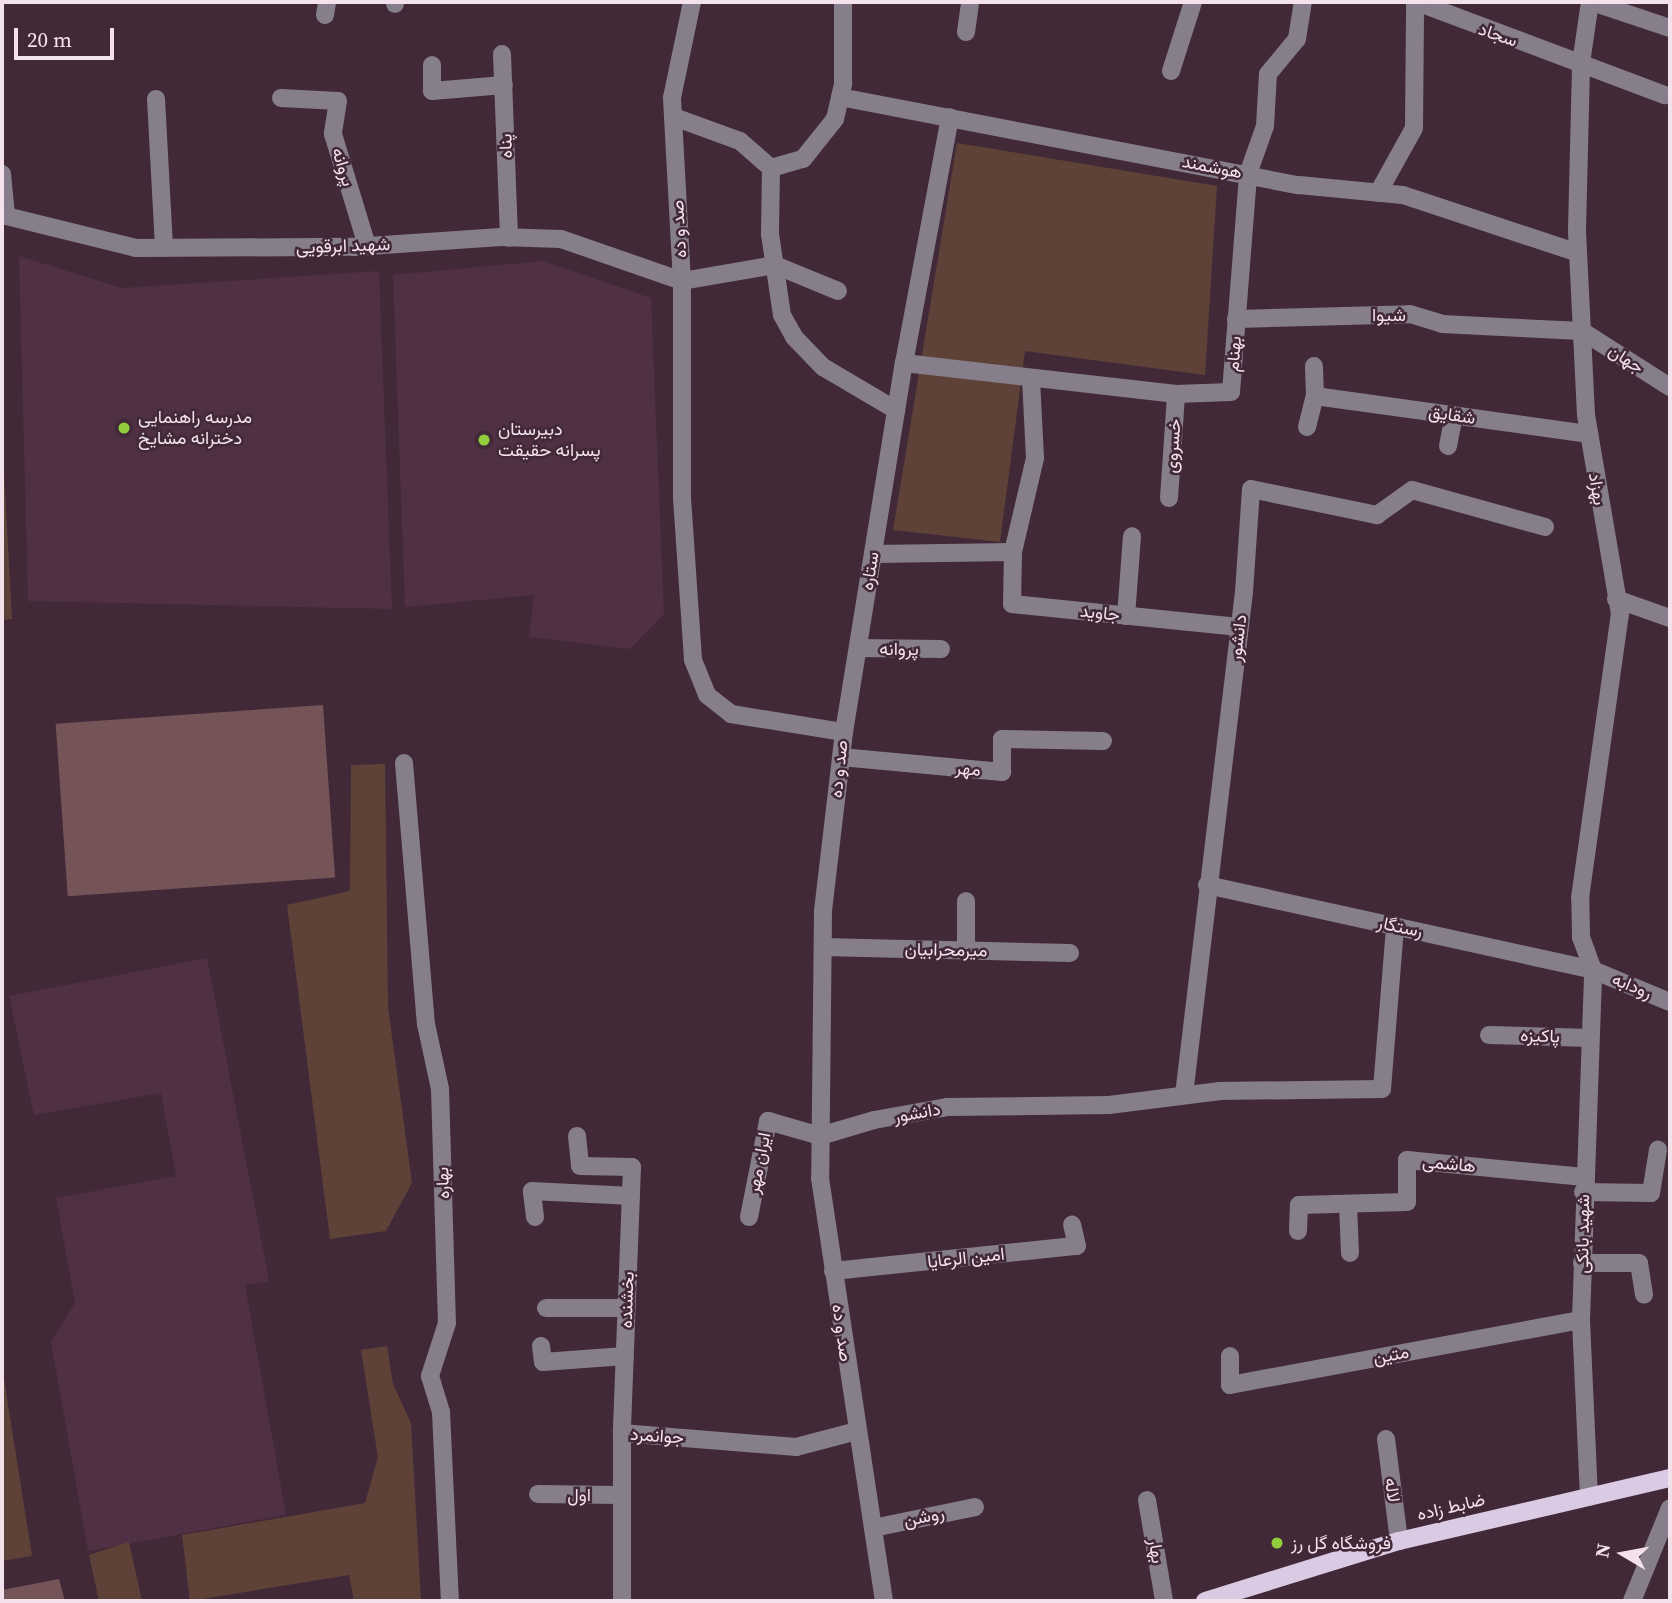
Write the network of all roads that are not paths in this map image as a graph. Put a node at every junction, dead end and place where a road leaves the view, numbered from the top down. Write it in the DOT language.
graph roads {
  1 [pos="692,2"];
  2 [pos="843,2"];
  3 [pos="970,2"];
  4 [pos="1193,2"];
  5 [pos="1303,2"];
  6 [pos="1416,2"];
  7 [pos="1591,2"];
  8 [pos="1670,28"];
  9 [pos="966,33"];
  10 [pos="502,54"];
  11 [pos="1581,63"];
  12 [pos="432,65"];
  13 [pos="1171,71"];
  14 [pos="504,85"];
  15 [pos="1665,95"];
  16 [pos="840,97"];
  17 [pos="281,98"];
  18 [pos="156,99"];
  19 [pos="674,117"];
  20 [pos="950,117"];
  21 [pos="771,168"];
  22 [pos="2,174"];
  23 [pos="1248,174"];
  24 [pos="1378,193"];
  25 [pos="4,215"];
  26 [pos="509,238"];
  27 [pos="367,246"];
  28 [pos="164,248"];
  29 [pos="1578,253"];
  30 [pos="775,265"];
  31 [pos="682,281"];
  32 [pos="838,291"];
  33 [pos="1236,319"];
  34 [pos="1582,331"];
  35 [pos="904,363"];
  36 [pos="1314,366"];
  37 [pos="1031,378"];
  38 [pos="1670,387"];
  39 [pos="1176,394"];
  40 [pos="1315,396"];
  41 [pos="896,410"];
  42 [pos="1454,416"];
  43 [pos="1307,427"];
  44 [pos="1589,434"];
  45 [pos="1448,446"];
  46 [pos="1169,498"];
  47 [pos="1545,527"];
  48 [pos="1132,536"];
  49 [pos="1013,552"];
  50 [pos="873,554"];
  51 [pos="1616,599"];
  52 [pos="1126,616"];
  53 [pos="1670,618"];
  54 [pos="1239,627"];
  55 [pos="858,648"];
  56 [pos="941,649"];
  57 [pos="844,732"];
  58 [pos="1103,741"];
  59 [pos="841,757"];
  60 [pos="404,763"];
  61 [pos="1207,885"];
  62 [pos="966,901"];
  63 [pos="1395,926"];
  64 [pos="823,947"];
  65 [pos="966,951"];
  66 [pos="1070,953"];
  67 [pos="1593,970"];
  68 [pos="1670,1002"];
  69 [pos="1489,1035"];
  70 [pos="1590,1038"];
  71 [pos="1184,1095"];
  72 [pos="577,1136"];
  73 [pos="820,1136"];
  74 [pos="1658,1150"];
  75 [pos="1584,1184"];
  76 [pos="631,1196"];
  77 [pos="1348,1204"];
  78 [pos="535,1217"];
  79 [pos="749,1217"];
  80 [pos="1072,1225"];
  81 [pos="1297,1231"];
  82 [pos="1350,1253"];
  83 [pos="1582,1264"];
  84 [pos="833,1271"];
  85 [pos="1644,1295"];
  86 [pos="545,1308"];
  87 [pos="626,1308"];
  88 [pos="1581,1320"];
  89 [pos="541,1346"];
  90 [pos="625,1356"];
  91 [pos="1230,1356"];
  92 [pos="857,1431"];
  93 [pos="622,1433"];
  94 [pos="1386,1439"];
  95 [pos="1670,1478"];
  96 [pos="538,1494"];
  97 [pos="620,1495"];
  98 [pos="1589,1497"];
  99 [pos="1147,1500"];
  100 [pos="975,1507"];
  101 [pos="1670,1508"];
  102 [pos="873,1528"];
  103 [pos="1399,1541"];
  104 [pos="450,1601"];
  105 [pos="622,1601"];
  106 [pos="884,1601"];
  107 [pos="1164,1601"];
  108 [pos="1205,1601"];
  109 [pos="1632,1601"];
  1 -- 19 [label="street, صد و ده"];
  2 -- 16 [label="street"];
  3 -- 9 [label="street"];
  4 -- 13 [label="street"];
  5 -- 23 [label="street, بهنام"];
  6 -- 11 [label="street, سجاد"];
  6 -- 24 [label="street"];
  7 -- 8 [label="street"];
  7 -- 11 [label="street, بهزاد"];
  10 -- 14 [label="street, پناه"];
  11 -- 15 [label="street, سجاد"];
  11 -- 29 [label="street, بهزاد"];
  12 -- 14 [label="street"];
  14 -- 26 [label="street, پناه"];
  16 -- 20 [label="street, هوشمند"];
  16 -- 21 [label="street"];
  17 -- 27 [label="street, پروانه"];
  18 -- 28 [label="street"];
  19 -- 21 [label="street"];
  19 -- 31 [label="street, صد و ده"];
  20 -- 23 [label="street, هوشمند"];
  20 -- 35 [label="street, ستاره"];
  21 -- 30 [label="street"];
  22 -- 25 [label="street"];
  23 -- 24 [label="street, هوشمند"];
  23 -- 33 [label="street, بهنام"];
  24 -- 29 [label="street, هوشمند"];
  25 -- 28 [label="street, شهید ابرقویی"];
  26 -- 27 [label="street, شهید ابرقویی"];
  26 -- 31 [label="street, شهید ابرقویی"];
  27 -- 28 [label="street, شهید ابرقویی"];
  29 -- 34 [label="street, بهزاد"];
  30 -- 31 [label="street"];
  30 -- 32 [label="street"];
  30 -- 41 [label="street"];
  31 -- 57 [label="street, صد و ده"];
  33 -- 34 [label="street, شیوا"];
  33 -- 39 [label="street, بهنام"];
  34 -- 38 [label="street, جهان"];
  34 -- 44 [label="street, بهزاد"];
  35 -- 37 [label="street, بهنام"];
  35 -- 41 [label="street, ستاره"];
  36 -- 40 [label="street"];
  37 -- 39 [label="street, بهنام"];
  37 -- 49 [label="street, جاوید"];
  39 -- 46 [label="street, خسروی"];
  40 -- 42 [label="street, شقایق"];
  40 -- 43 [label="street"];
  41 -- 50 [label="street, ستاره"];
  42 -- 44 [label="street, شقایق"];
  42 -- 45 [label="street"];
  44 -- 51 [label="street, بهزاد"];
  47 -- 54 [label="street, دانشور"];
  48 -- 52 [label="street"];
  49 -- 50 [label="street"];
  49 -- 52 [label="street, جاوید"];
  50 -- 55 [label="street, ستاره"];
  51 -- 53 [label="street"];
  51 -- 67 [label="street, بهزاد"];
  52 -- 54 [label="street, جاوید"];
  54 -- 61 [label="street, دانشور"];
  55 -- 56 [label="street, پروانه"];
  55 -- 57 [label="street, ستاره"];
  57 -- 59 [label="street, صد و ده"];
  58 -- 59 [label="street, مهر"];
  59 -- 64 [label="street, صد و ده"];
  60 -- 104 [label="street, بهاره"];
  61 -- 63 [label="street, رستگار"];
  61 -- 71 [label="street, دانشور"];
  62 -- 65 [label="street"];
  63 -- 67 [label="street, رستگار"];
  63 -- 71 [label="street, دانشور"];
  64 -- 65 [label="street, میرمحرابیان"];
  64 -- 73 [label="street, صد و ده"];
  65 -- 66 [label="street, میرمحرابیان"];
  67 -- 68 [label="street, رودابه"];
  67 -- 70 [label="street, شهید بانکی"];
  69 -- 70 [label="street, پاکیزه"];
  70 -- 75 [label="street, شهید بانکی"];
  71 -- 73 [label="street, دانشور"];
  72 -- 76 [label="street, بخشنده"];
  73 -- 79 [label="street, ایران مهر"];
  73 -- 84 [label="street, صد و ده"];
  74 -- 75 [label="street"];
  75 -- 77 [label="street, هاشمی"];
  75 -- 83 [label="street, شهید بانکی"];
  76 -- 78 [label="street"];
  76 -- 87 [label="street, بخشنده"];
  77 -- 81 [label="street, هاشمی"];
  77 -- 82 [label="street"];
  80 -- 84 [label="street, امین الرعایا"];
  83 -- 85 [label="street"];
  83 -- 88 [label="street, شهید بانکی"];
  84 -- 92 [label="street, صد و ده"];
  86 -- 87 [label="street"];
  87 -- 90 [label="street, بخشنده"];
  88 -- 91 [label="street, متین"];
  88 -- 98 [label="street, شهید بانکی"];
  89 -- 90 [label="street"];
  90 -- 93 [label="street, بخشنده"];
  92 -- 93 [label="street, جوانمرد"];
  92 -- 102 [label="street, صد و ده"];
  93 -- 97 [label="street, جوانمرد"];
  94 -- 103 [label="street, لاله"];
  95 -- 98 [label="main road, ضابط زاده"];
  96 -- 97 [label="street, اول"];
  97 -- 105 [label="street, جوانمرد"];
  98 -- 103 [label="main road, ضابط زاده"];
  99 -- 107 [label="street, بهار"];
  100 -- 102 [label="street, روشن"];
  101 -- 109 [label="street"];
  102 -- 106 [label="street, صد و ده"];
  103 -- 108 [label="main road, ضابط زاده"];
}
